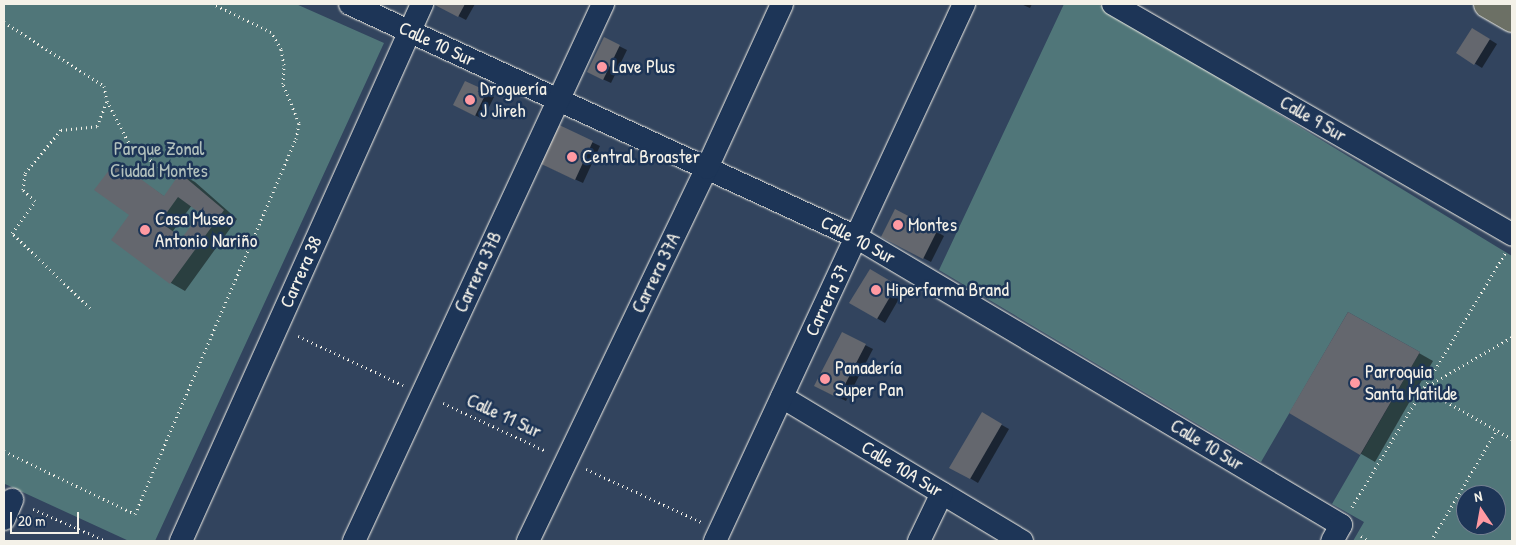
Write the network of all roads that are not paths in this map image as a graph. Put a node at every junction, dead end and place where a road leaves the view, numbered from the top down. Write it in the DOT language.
graph roads {
  1 [pos="350,4"];
  2 [pos="422,4"];
  3 [pos="603,4"];
  4 [pos="782,4"];
  5 [pos="964,4"];
  6 [pos="1113,4"];
  7 [pos="1488,4"];
  8 [pos="1512,18"];
  9 [pos="409,31"];
  10 [pos="558,99"];
  11 [pos="707,168"];
  12 [pos="856,237"];
  13 [pos="1511,240"];
  14 [pos="782,397"];
  15 [pos="942,493"];
  16 [pos="1336,533"];
  17 [pos="718,536"];
  18 [pos="180,541"];
  19 [pos="354,541"];
  20 [pos="528,541"];
  21 [pos="919,541"];
  22 [pos="1022,541"];
  1 -- 9 [label="street, Calle 10 Sur"];
  2 -- 9 [label="street, Carrera 38"];
  3 -- 10 [label="street, Carrera 37B"];
  4 -- 11 [label="street, Carrera 37A"];
  5 -- 12 [label="street, Carrera 37"];
  6 -- 13 [label="street, Calle 9 Sur"];
  7 -- 8 [label="main road"];
  9 -- 10 [label="street, Calle 10 Sur"];
  9 -- 18 [label="street, Carrera 38"];
  10 -- 11 [label="street, Calle 10 Sur"];
  10 -- 19 [label="street, Carrera 37B"];
  11 -- 12 [label="street, Calle 10 Sur"];
  11 -- 20 [label="street, Carrera 37A"];
  12 -- 14 [label="street, Carrera 37"];
  12 -- 16 [label="street, Calle 10 Sur"];
  14 -- 15 [label="street, Calle 10A Sur"];
  14 -- 17 [label="street, Carrera 37"];
  15 -- 21 [label="street"];
  15 -- 22 [label="street, Calle 10A Sur"];
}
